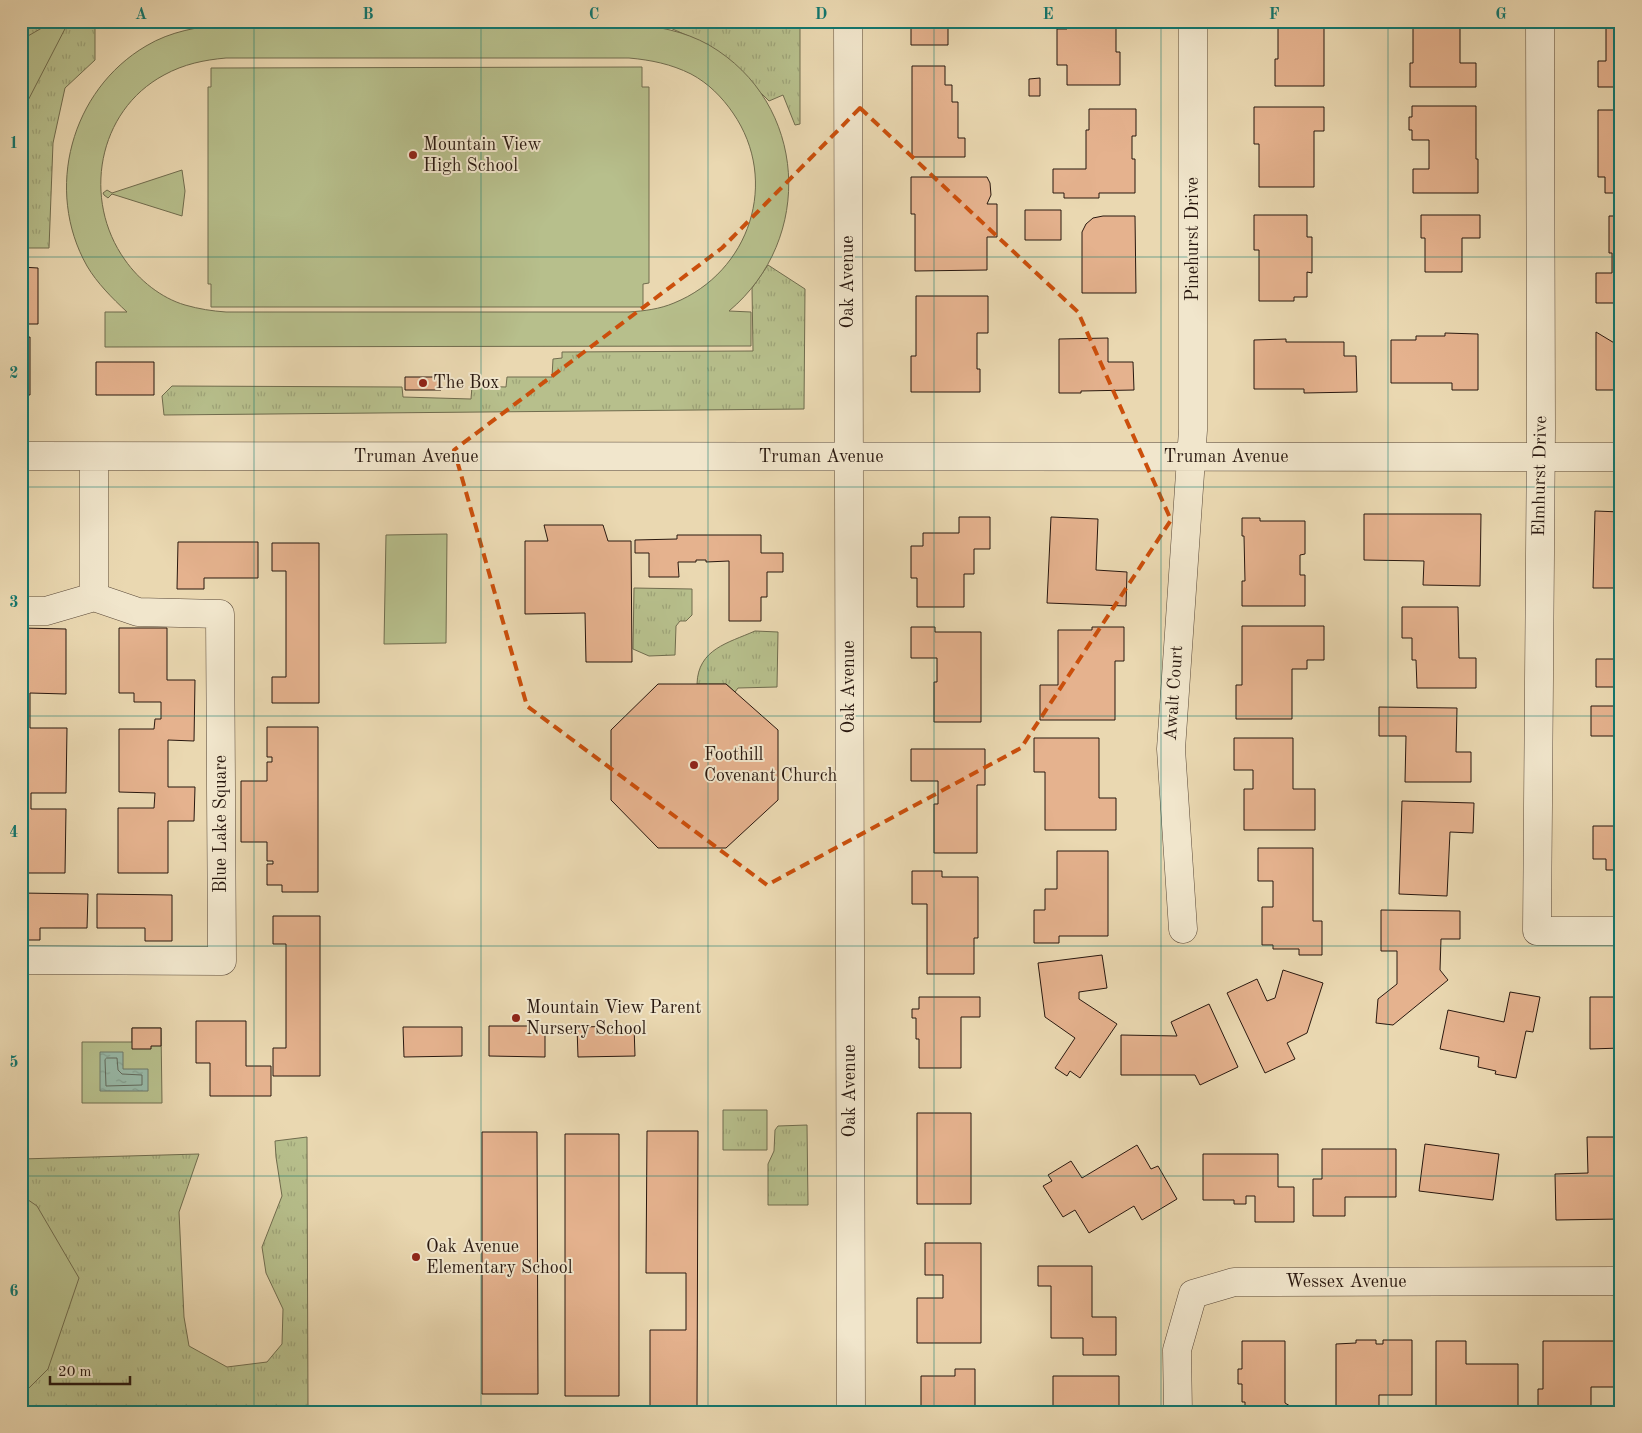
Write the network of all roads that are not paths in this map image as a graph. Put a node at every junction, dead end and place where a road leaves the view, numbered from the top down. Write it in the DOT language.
graph roads {
  1 [pos="848,21"];
  2 [pos="1193,21"];
  3 [pos="1540,21"];
  4 [pos="21,456"];
  5 [pos="1541,456"];
  6 [pos="94,457"];
  7 [pos="848,457"];
  8 [pos="1190,457"];
  9 [pos="1621,457"];
  10 [pos="94,597"];
  11 [pos="21,611"];
  12 [pos="1183,930"];
  13 [pos="1621,931"];
  14 [pos="21,960"];
  15 [pos="1621,1281"];
  16 [pos="851,1412"];
  17 [pos="1178,1412"];
  1 -- 7 [label="street, Oak Avenue"];
  2 -- 8 [label="street, Pinehurst Drive"];
  3 -- 5 [label="street, Elmhurst Drive"];
  4 -- 6 [label="street, Truman Avenue"];
  5 -- 8 [label="street, Truman Avenue"];
  5 -- 9 [label="street, Truman Avenue"];
  5 -- 13 [label="street, Elmhurst Drive"];
  6 -- 7 [label="street, Truman Avenue"];
  6 -- 10 [label="street"];
  7 -- 8 [label="street, Truman Avenue"];
  7 -- 16 [label="street, Oak Avenue"];
  8 -- 12 [label="street, Awalt Court"];
  10 -- 11 [label="street"];
  10 -- 14 [label="street, Blue Lake Square"];
  15 -- 17 [label="street, Wessex Avenue"];
}
